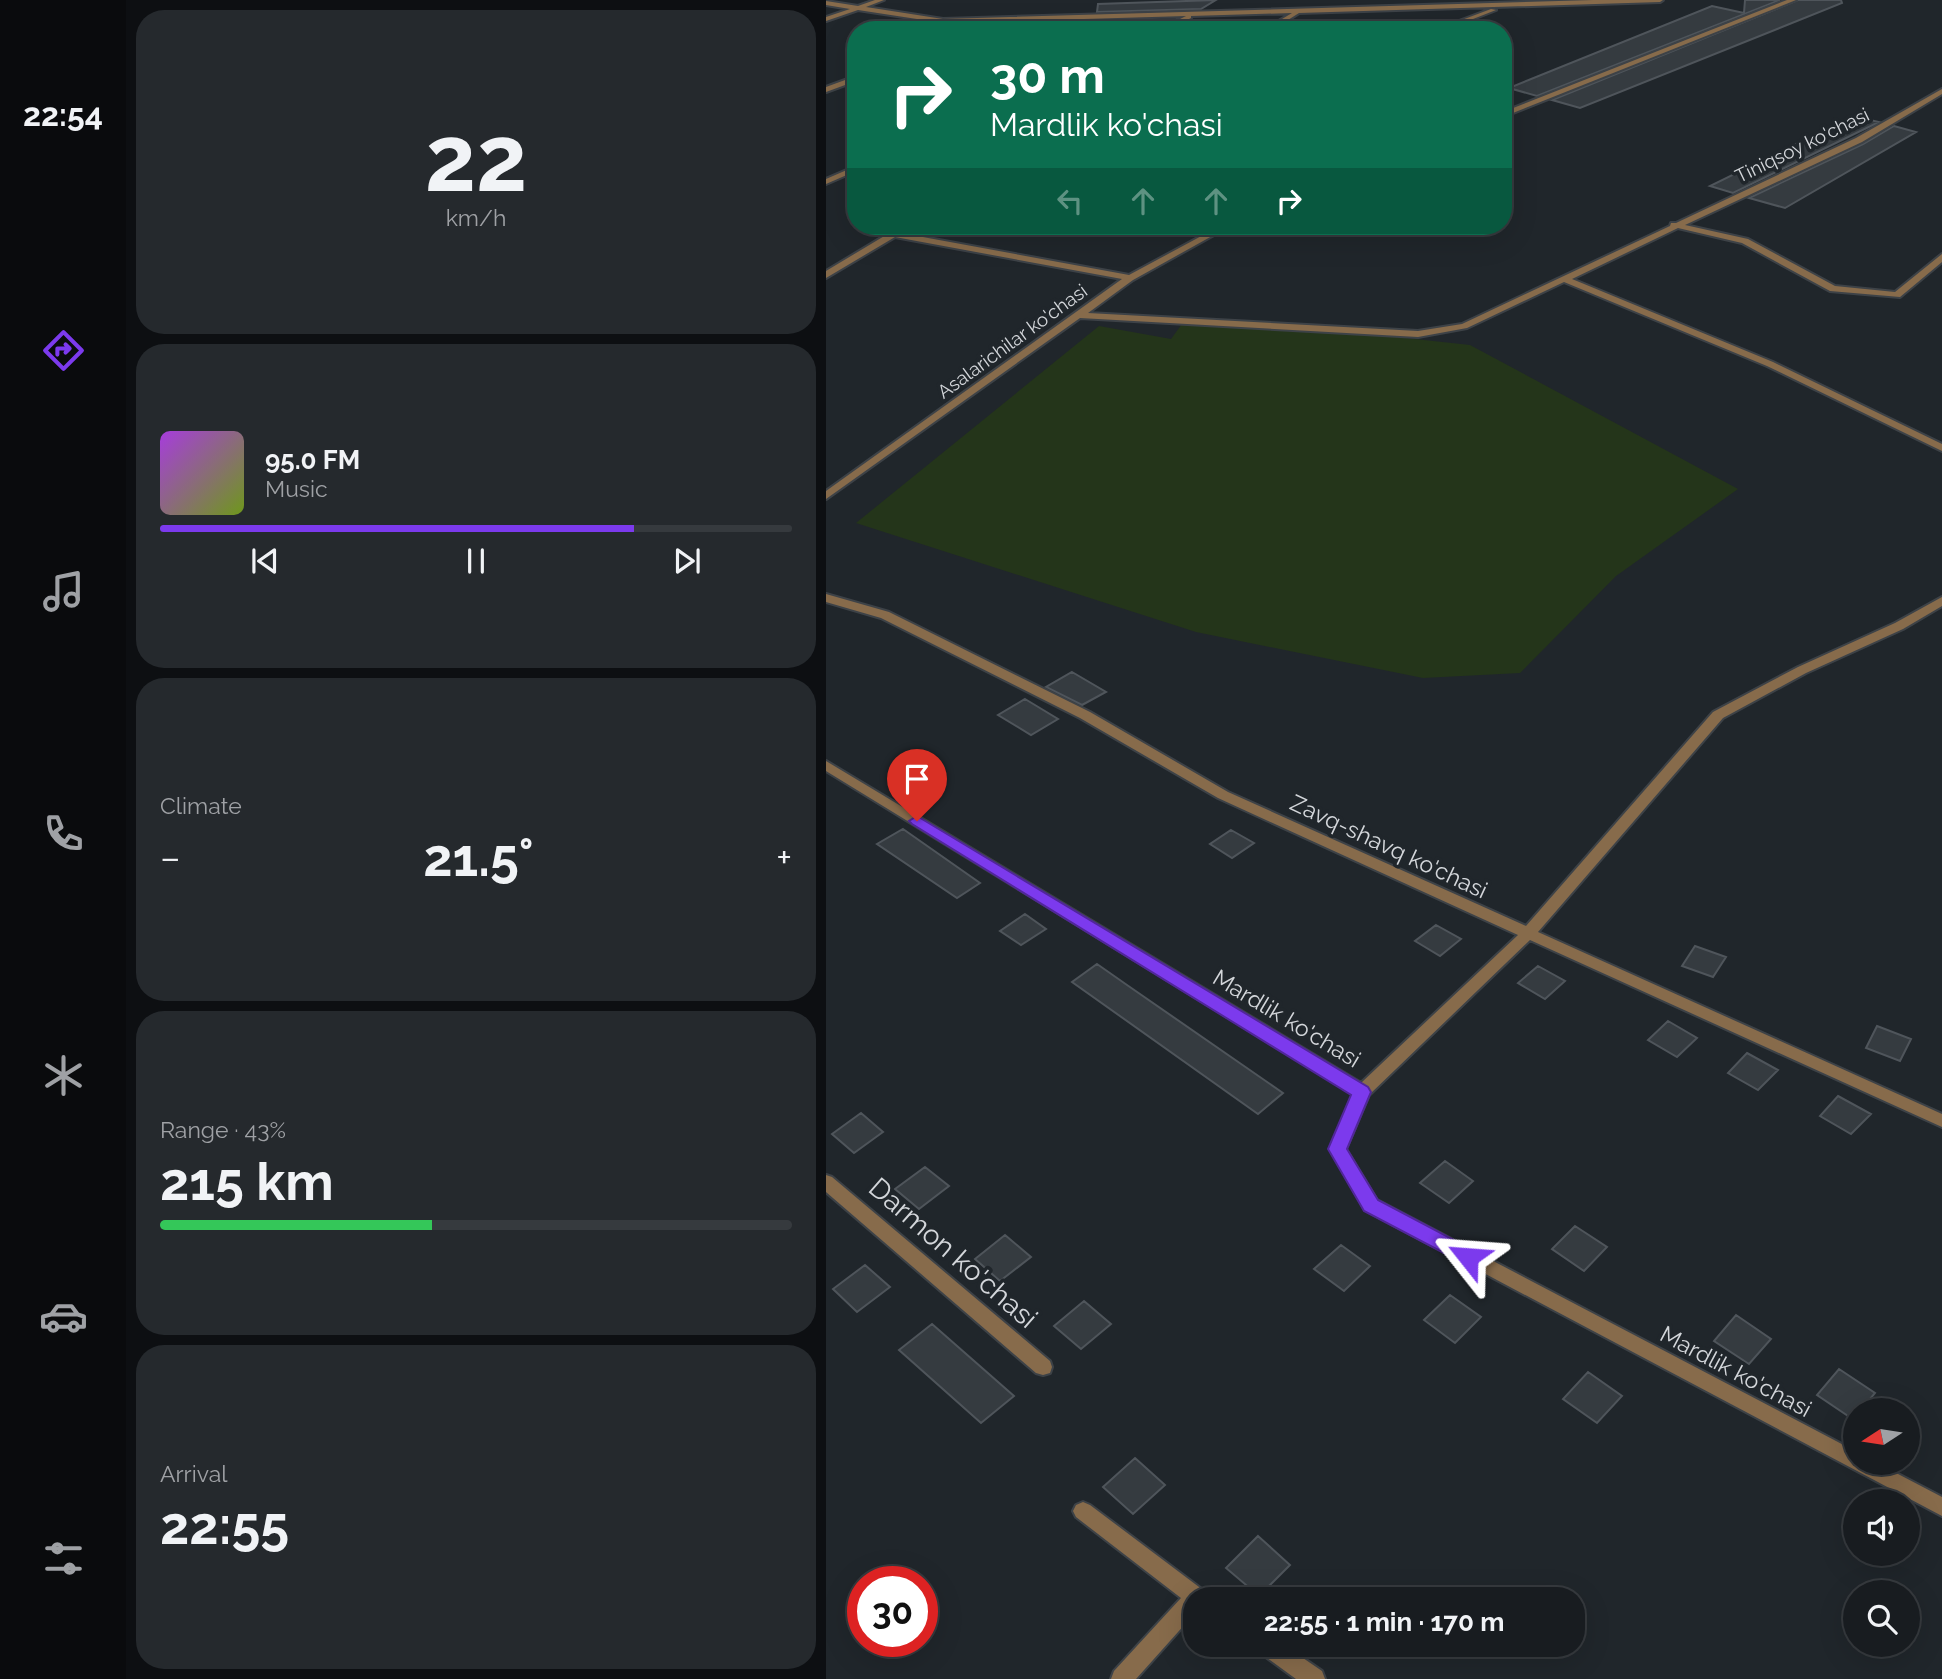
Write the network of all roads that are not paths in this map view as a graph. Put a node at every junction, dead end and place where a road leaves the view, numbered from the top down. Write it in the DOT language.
graph roads {
  1 [pos="881,0"];
  2 [pos="1660,0"];
  3 [pos="1793,0"];
  4 [pos="826,3"];
  5 [pos="1505,3"];
  6 [pos="855,9"];
  7 [pos="1301,11"];
  8 [pos="1197,14"];
  9 [pos="826,19"];
  10 [pos="1005,21"];
  11 [pos="1181,21"];
  12 [pos="1283,21"];
  13 [pos="1460,21"];
  14 [pos="847,82"];
  15 [pos="826,90"];
  16 [pos="1942,91"];
  17 [pos="1512,111"];
  18 [pos="847,172"];
  19 [pos="826,182"];
  20 [pos="1674,225"];
  21 [pos="890,235"];
  22 [pos="897,235"];
  23 [pos="1209,235"];
  24 [pos="1942,257"];
  25 [pos="1927,268"];
  26 [pos="1942,271"];
  27 [pos="826,275"];
  28 [pos="1130,278"];
  29 [pos="1562,278"];
  30 [pos="1079,315"];
  31 [pos="1942,448"];
  32 [pos="826,496"];
  33 [pos="826,598"];
  34 [pos="1942,601"];
  35 [pos="826,765"];
  36 [pos="1528,934"];
  37 [pos="1362,1092"];
  38 [pos="1942,1121"];
  39 [pos="826,1182"];
  40 [pos="1043,1367"];
  41 [pos="1843,1455"];
  42 [pos="1882,1475"];
  43 [pos="1942,1507"];
  44 [pos="1083,1511"];
  45 [pos="1183,1587"];
  46 [pos="1183,1614"];
  47 [pos="1283,1657"];
  48 [pos="1122,1679"];
  49 [pos="1314,1679"];
  1 -- 6 [label="street"];
  2 -- 5 [label="street"];
  3 -- 17 [label="street"];
  4 -- 6 [label="street"];
  5 -- 7 [label="street"];
  5 -- 13 [label="street"];
  6 -- 9 [label="street"];
  6 -- 10 [label="street"];
  7 -- 8 [label="street"];
  7 -- 12 [label="street"];
  8 -- 10 [label="street"];
  8 -- 11 [label="street"];
  14 -- 15 [label="street"];
  16 -- 20 [label="street, Tiniqsoy ko'chasi"];
  18 -- 19 [label="street"];
  20 -- 25 [label="street"];
  20 -- 29 [label="street, Tiniqsoy ko'chasi"];
  21 -- 27 [label="street"];
  22 -- 28 [label="street"];
  23 -- 28 [label="street, Asalarichilar ko'chasi"];
  24 -- 25 [label="street"];
  25 -- 26 [label="street"];
  28 -- 30 [label="street, Asalarichilar ko'chasi"];
  29 -- 30 [label="street, Tiniqsoy ko'chasi"];
  29 -- 31 [label="street"];
  30 -- 32 [label="street, Asalarichilar ko'chasi"];
  33 -- 36 [label="street, Zavq-shavq ko'chasi"];
  34 -- 36 [label="street"];
  35 -- 37 [label="street, Mardlik ko'chasi"];
  36 -- 37 [label="street"];
  36 -- 38 [label="street, Zavq-shavq ko'chasi"];
  37 -- 41 [label="street, Mardlik ko'chasi"];
  39 -- 40 [label="street, Darmon ko'chasi"];
  42 -- 43 [label="street, Mardlik ko'chasi"];
  44 -- 45 [label="street"];
  46 -- 48 [label="street"];
  47 -- 49 [label="street"];
}
